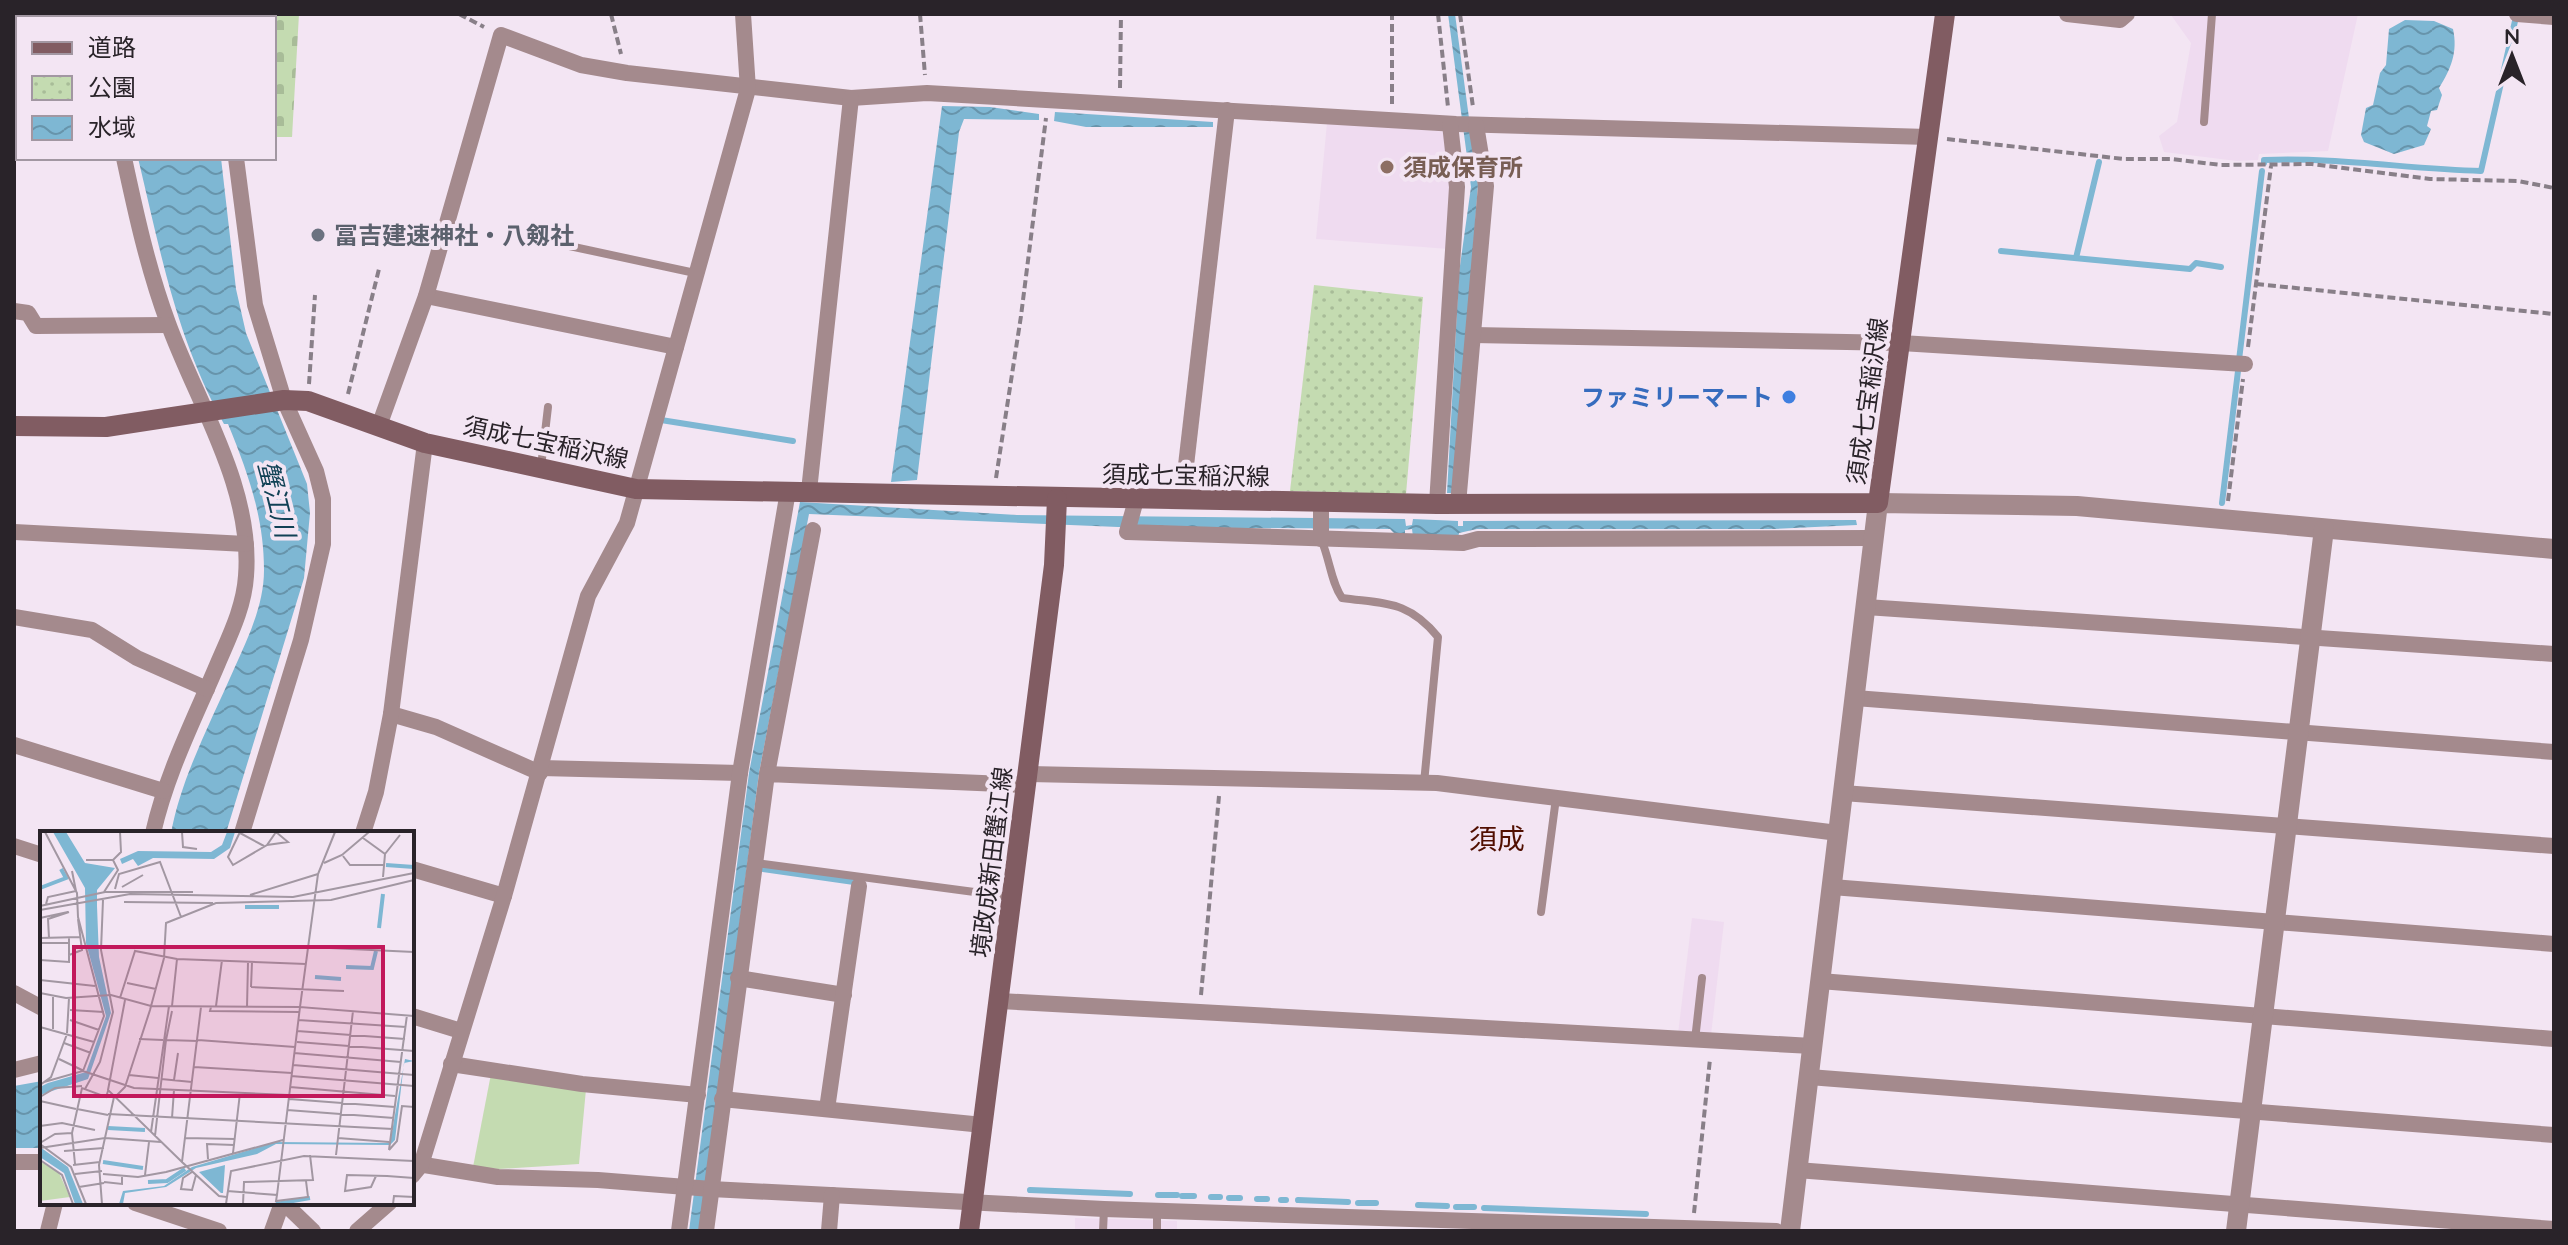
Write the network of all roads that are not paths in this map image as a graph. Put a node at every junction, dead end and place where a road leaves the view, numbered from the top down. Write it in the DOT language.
graph roads {
  1 [pos="743,14"];
  2 [pos="1945,14"];
  3 [pos="2067,14"];
  4 [pos="2127,14"];
  5 [pos="2212,14"];
  6 [pos="2517,14"];
  7 [pos="2554,17"];
  8 [pos="748,89"];
  9 [pos="851,98"];
  10 [pos="1227,110"];
  11 [pos="2204,122"];
  12 [pos="1463,125"];
  13 [pos="1928,137"];
  14 [pos="124,160"];
  15 [pos="236,160"];
  16 [pos="560,244"];
  17 [pos="695,273"];
  18 [pos="426,296"];
  19 [pos="14,311"];
  20 [pos="168,325"];
  21 [pos="1473,335"];
  22 [pos="1901,343"];
  23 [pos="676,347"];
  24 [pos="2245,364"];
  25 [pos="282,400"];
  26 [pos="548,407"];
  27 [pos="205,412"];
  28 [pos="14,426"];
  29 [pos="379,426"];
  30 [pos="425,443"];
  31 [pos="541,468"];
  32 [pos="636,489"];
  33 [pos="788,491"];
  34 [pos="809,491"];
  35 [pos="1182,500"];
  36 [pos="1878,503"];
  37 [pos="1448,504"];
  38 [pos="1321,509"];
  39 [pos="1056,514"];
  40 [pos="1132,514"];
  41 [pos="2324,529"];
  42 [pos="813,530"];
  43 [pos="14,532"];
  44 [pos="1321,538"];
  45 [pos="1874,538"];
  46 [pos="246,544"];
  47 [pos="2554,549"];
  48 [pos="1866,607"];
  49 [pos="14,617"];
  50 [pos="2313,637"];
  51 [pos="2554,654"];
  52 [pos="207,689"];
  53 [pos="1855,698"];
  54 [pos="391,714"];
  55 [pos="2301,732"];
  56 [pos="14,745"];
  57 [pos="2554,752"];
  58 [pos="541,771"];
  59 [pos="740,773"];
  60 [pos="767,774"];
  61 [pos="1028,779"];
  62 [pos="1424,783"];
  63 [pos="163,791"];
  64 [pos="1843,793"];
  65 [pos="1556,798"];
  66 [pos="2288,827"];
  67 [pos="153,831"];
  68 [pos="243,831"];
  69 [pos="364,831"];
  70 [pos="1838,833"];
  71 [pos="14,846"];
  72 [pos="2554,846"];
  73 [pos="40,854"];
  74 [pos="754,862"];
  75 [pos="414,870"];
  76 [pos="859,882"];
  77 [pos="1832,887"];
  78 [pos="504,896"];
  79 [pos="1013,897"];
  80 [pos="1541,912"];
  81 [pos="2276,922"];
  82 [pos="2554,944"];
  83 [pos="738,978"];
  84 [pos="1702,978"];
  85 [pos="1820,981"];
  86 [pos="14,993"];
  87 [pos="844,995"];
  88 [pos="1000,1001"];
  89 [pos="40,1007"];
  90 [pos="2264,1016"];
  91 [pos="414,1017"];
  92 [pos="461,1031"];
  93 [pos="2554,1039"];
  94 [pos="1703,1040"];
  95 [pos="1812,1046"];
  96 [pos="40,1064"];
  97 [pos="451,1064"];
  98 [pos="14,1070"];
  99 [pos="1809,1077"];
  100 [pos="698,1095"];
  101 [pos="722,1099"];
  102 [pos="827,1109"];
  103 [pos="2252,1111"];
  104 [pos="983,1125"];
  105 [pos="2554,1135"];
  106 [pos="14,1162"];
  107 [pos="40,1162"];
  108 [pos="415,1168"];
  109 [pos="1797,1170"];
  110 [pos="698,1188"];
  111 [pos="832,1195"];
  112 [pos="973,1201"];
  113 [pos="54,1205"];
  114 [pos="141,1205"];
  115 [pos="282,1205"];
  116 [pos="285,1205"];
  117 [pos="387,1205"];
  118 [pos="2239,1205"];
  119 [pos="1104,1209"];
  120 [pos="1157,1211"];
  121 [pos="1378,1225"];
  122 [pos="2554,1229"];
  123 [pos="48,1231"];
  124 [pos="219,1231"];
  125 [pos="272,1231"];
  126 [pos="313,1231"];
  127 [pos="357,1231"];
  128 [pos="679,1231"];
  129 [pos="706,1231"];
  130 [pos="829,1231"];
  131 [pos="969,1231"];
  132 [pos="1103,1231"];
  133 [pos="1157,1231"];
  134 [pos="1776,1231"];
  135 [pos="1790,1231"];
  136 [pos="2236,1231"];
  1 -- 8 [label="street"];
  2 -- 13 [label="main road, 須成七宝稲沢線"];
  3 -- 4 [label="street"];
  5 -- 11 [label="lane"];
  6 -- 7 [label="street"];
  8 -- 9 [label="street"];
  8 -- 17 [label="street"];
  8 -- 18 [label="street"];
  9 -- 10 [label="street"];
  9 -- 34 [label="street"];
  10 -- 12 [label="street"];
  10 -- 35 [label="street"];
  12 -- 13 [label="street"];
  12 -- 21 [label="street"];
  12 -- 37 [label="street"];
  13 -- 22 [label="main road, 須成七宝稲沢線"];
  14 -- 20 [label="street"];
  15 -- 25 [label="street"];
  16 -- 17 [label="lane"];
  17 -- 23 [label="street"];
  18 -- 23 [label="street"];
  18 -- 29 [label="street"];
  19 -- 20 [label="street"];
  20 -- 27 [label="street"];
  21 -- 22 [label="street"];
  21 -- 37 [label="street"];
  22 -- 24 [label="street"];
  22 -- 36 [label="main road, 須成七宝稲沢線"];
  23 -- 32 [label="street"];
  25 -- 27 [label="main road, 須成七宝稲沢線"];
  25 -- 29 [label="main road, 須成七宝稲沢線"];
  25 -- 68 [label="street"];
  26 -- 31 [label="lane"];
  27 -- 28 [label="main road, 須成七宝稲沢線"];
  27 -- 46 [label="street"];
  29 -- 30 [label="main road, 須成七宝稲沢線"];
  30 -- 31 [label="main road, 須成七宝稲沢線"];
  30 -- 54 [label="street"];
  31 -- 32 [label="main road, 須成七宝稲沢線"];
  32 -- 33 [label="main road, 須成七宝稲沢線"];
  32 -- 58 [label="street"];
  33 -- 34 [label="main road, 須成七宝稲沢線"];
  33 -- 59 [label="street"];
  34 -- 39 [label="main road, 須成七宝稲沢線"];
  35 -- 38 [label="main road, 須成七宝稲沢線"];
  35 -- 40 [label="main road, 須成七宝稲沢線"];
  36 -- 37 [label="main road, 須成七宝稲沢線"];
  36 -- 41 [label="street"];
  36 -- 45 [label="street"];
  37 -- 38 [label="main road, 須成七宝稲沢線"];
  38 -- 44 [label="street"];
  39 -- 40 [label="main road, 須成七宝稲沢線"];
  39 -- 61 [label="main road, 境政成新田蟹江線"];
  40 -- 44 [label="street"];
  41 -- 47 [label="street"];
  41 -- 50 [label="street"];
  42 -- 60 [label="street"];
  43 -- 46 [label="street"];
  44 -- 45 [label="street"];
  44 -- 62 [label="lane"];
  45 -- 48 [label="street"];
  46 -- 52 [label="street"];
  48 -- 50 [label="street"];
  48 -- 53 [label="street"];
  49 -- 52 [label="street"];
  50 -- 51 [label="street"];
  50 -- 55 [label="street"];
  52 -- 63 [label="street"];
  53 -- 55 [label="street"];
  53 -- 64 [label="street"];
  54 -- 58 [label="street"];
  54 -- 69 [label="street"];
  55 -- 57 [label="street"];
  55 -- 66 [label="street"];
  56 -- 63 [label="street"];
  58 -- 59 [label="street"];
  58 -- 78 [label="street"];
  59 -- 100 [label="street"];
  60 -- 61 [label="street"];
  60 -- 74 [label="street"];
  61 -- 62 [label="street"];
  61 -- 79 [label="main road, 境政成新田蟹江線"];
  62 -- 65 [label="street"];
  63 -- 67 [label="street"];
  64 -- 66 [label="street"];
  64 -- 70 [label="street"];
  65 -- 70 [label="street"];
  65 -- 80 [label="lane"];
  66 -- 72 [label="street"];
  66 -- 81 [label="street"];
  70 -- 77 [label="street"];
  71 -- 73 [label="street"];
  74 -- 76 [label="lane"];
  74 -- 83 [label="street"];
  75 -- 78 [label="street"];
  76 -- 79 [label="lane"];
  76 -- 87 [label="street"];
  77 -- 81 [label="street"];
  77 -- 85 [label="street"];
  78 -- 92 [label="street"];
  79 -- 88 [label="main road, 境政成新田蟹江線"];
  81 -- 82 [label="street"];
  81 -- 90 [label="street"];
  83 -- 87 [label="street"];
  83 -- 101 [label="street"];
  84 -- 94 [label="lane"];
  85 -- 90 [label="street"];
  85 -- 95 [label="street"];
  86 -- 89 [label="street"];
  87 -- 102 [label="street"];
  88 -- 94 [label="street"];
  88 -- 104 [label="main road, 境政成新田蟹江線"];
  90 -- 93 [label="street"];
  90 -- 103 [label="street"];
  91 -- 92 [label="street"];
  92 -- 97 [label="street"];
  94 -- 95 [label="street"];
  95 -- 99 [label="street"];
  96 -- 98 [label="street"];
  97 -- 100 [label="street"];
  97 -- 108 [label="street"];
  99 -- 103 [label="street"];
  99 -- 109 [label="street"];
  100 -- 110 [label="street"];
  101 -- 102 [label="street"];
  101 -- 110 [label="street"];
  102 -- 104 [label="street"];
  103 -- 105 [label="street"];
  103 -- 118 [label="street"];
  104 -- 112 [label="main road, 境政成新田蟹江線"];
  106 -- 107 [label="street"];
  108 -- 110 [label="street"];
  109 -- 118 [label="street"];
  109 -- 135 [label="street"];
  110 -- 111 [label="street"];
  110 -- 128 [label="street"];
  110 -- 129 [label="street"];
  111 -- 112 [label="street"];
  111 -- 130 [label="street"];
  112 -- 119 [label="street"];
  112 -- 131 [label="main road, 境政成新田蟹江線"];
  113 -- 123 [label="street"];
  114 -- 124 [label="street"];
  115 -- 125 [label="street"];
  116 -- 126 [label="street"];
  117 -- 127 [label="street"];
  118 -- 122 [label="street"];
  118 -- 136 [label="street"];
  119 -- 120 [label="street"];
  119 -- 132 [label="lane"];
  120 -- 121 [label="street"];
  120 -- 133 [label="lane"];
  121 -- 134 [label="street"];
}
